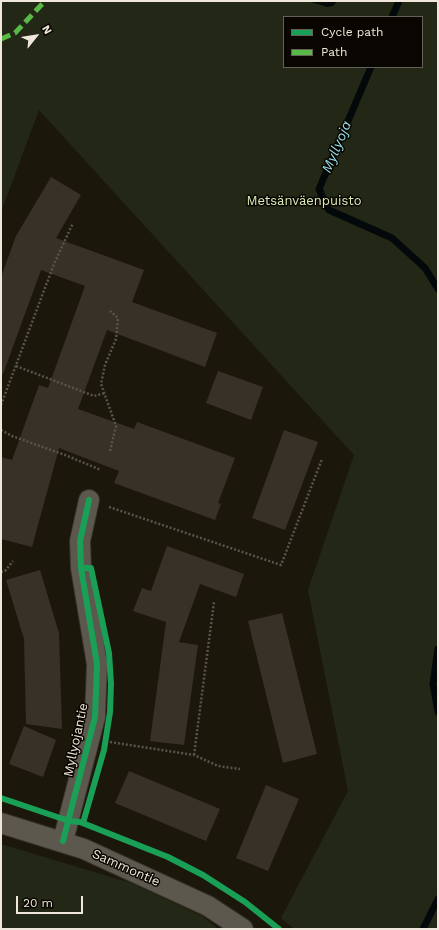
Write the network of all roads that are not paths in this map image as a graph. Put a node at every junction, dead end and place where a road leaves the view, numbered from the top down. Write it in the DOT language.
graph roads {
  1 [pos="89,500"];
  2 [pos="1,823"];
  3 [pos="62,841"];
  4 [pos="243,929"];
  1 -- 3 [label="street, Myllyojantie"];
  2 -- 3 [label="street, Sammontie"];
  3 -- 4 [label="street, Sammontie"];
}
